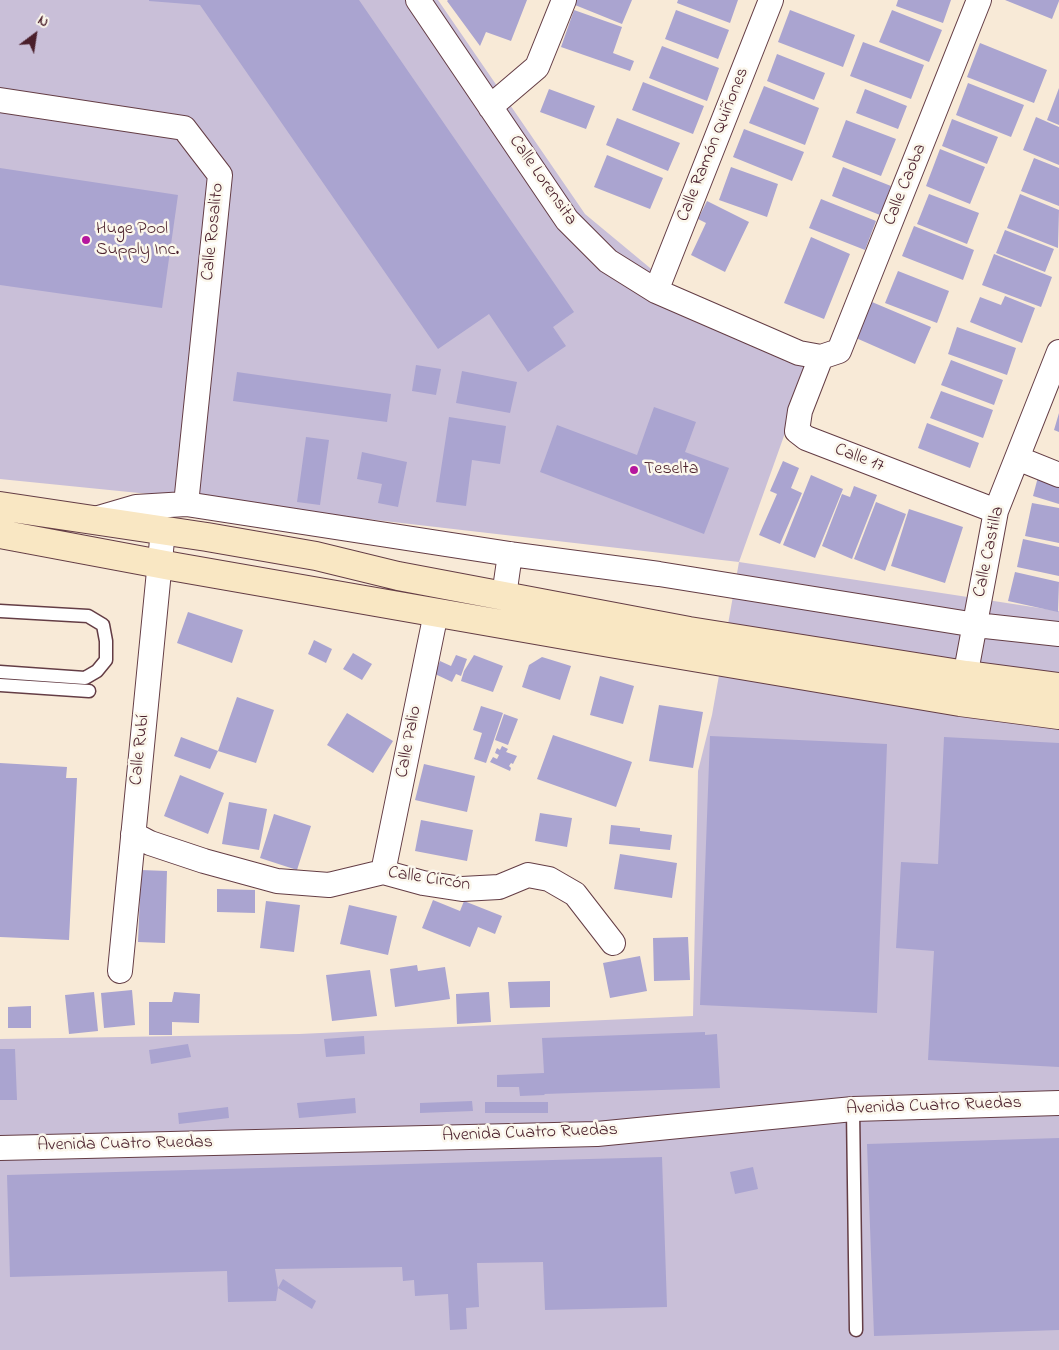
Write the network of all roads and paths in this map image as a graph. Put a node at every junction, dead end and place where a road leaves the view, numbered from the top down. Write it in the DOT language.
graph roads {
  1 [pos="418,0"];
  2 [pos="564,0"];
  3 [pos="771,0"];
  4 [pos="979,0"];
  5 [pos="0,100"];
  6 [pos="490,107"];
  7 [pos="656,291"];
  8 [pos="1059,352"];
  9 [pos="821,356"];
  10 [pos="1017,458"];
  11 [pos="1059,475"];
  12 [pos="186,504"];
  13 [pos="0,506"];
  14 [pos="996,511"];
  15 [pos="95,519"];
  16 [pos="163,530"];
  17 [pos="0,534"];
  18 [pos="510,554"];
  19 [pos="159,564"];
  20 [pos="504,596"];
  21 [pos="0,611"];
  22 [pos="436,613"];
  23 [pos="976,625"];
  24 [pos="1059,634"];
  25 [pos="0,672"];
  26 [pos="966,675"];
  27 [pos="0,685"];
  28 [pos="1059,687"];
  29 [pos="89,691"];
  30 [pos="960,702"];
  31 [pos="1059,714"];
  32 [pos="133,834"];
  33 [pos="383,872"];
  34 [pos="612,943"];
  35 [pos="120,971"];
  36 [pos="1059,1103"];
  37 [pos="853,1108"];
  38 [pos="0,1148"];
  39 [pos="856,1330"];
  1 -- 6 [label="street, Calle Lorensita"];
  2 -- 6 [label="street"];
  3 -- 7 [label="street, Calle Ramón Quiñones"];
  4 -- 9 [label="street, Calle Caoba"];
  5 -- 12 [label="street, Calle Rosalito"];
  6 -- 7 [label="street, Calle Lorensita"];
  7 -- 9 [label="street, Calle Lorensita"];
  8 -- 10 [label="street, Calle Castilla"];
  9 -- 14 [label="street, Calle 17"];
  10 -- 11 [label="street"];
  10 -- 14 [label="street, Calle Castilla"];
  12 -- 15 [label="street"];
  12 -- 18 [label="street"];
  13 -- 15 [label="street"];
  14 -- 23 [label="street, Calle Castilla"];
  15 -- 16 [label="street"];
  16 -- 19 [label="street, Calle Rubí"];
  16 -- 20 [label="street"];
  17 -- 19 [label="street"];
  18 -- 20 [label="street"];
  18 -- 23 [label="street"];
  19 -- 22 [label="street"];
  19 -- 32 [label="street, Calle Rubí"];
  20 -- 26 [label="street"];
  21 -- 25 [label="lane"];
  22 -- 30 [label="street"];
  22 -- 33 [label="street, Calle Palio"];
  23 -- 24 [label="street"];
  23 -- 26 [label="street, Calle Castilla"];
  26 -- 28 [label="street"];
  26 -- 30 [label="street, Calle Castilla"];
  27 -- 29 [label="lane"];
  30 -- 31 [label="street"];
  32 -- 33 [label="street, Calle Circón"];
  32 -- 35 [label="street, Calle Rubí"];
  33 -- 34 [label="street, Calle Circón"];
  36 -- 37 [label="street, Avenida Cuatro Ruedas"];
  37 -- 38 [label="street, Avenida Cuatro Ruedas"];
  37 -- 39 [label="lane"];
}
